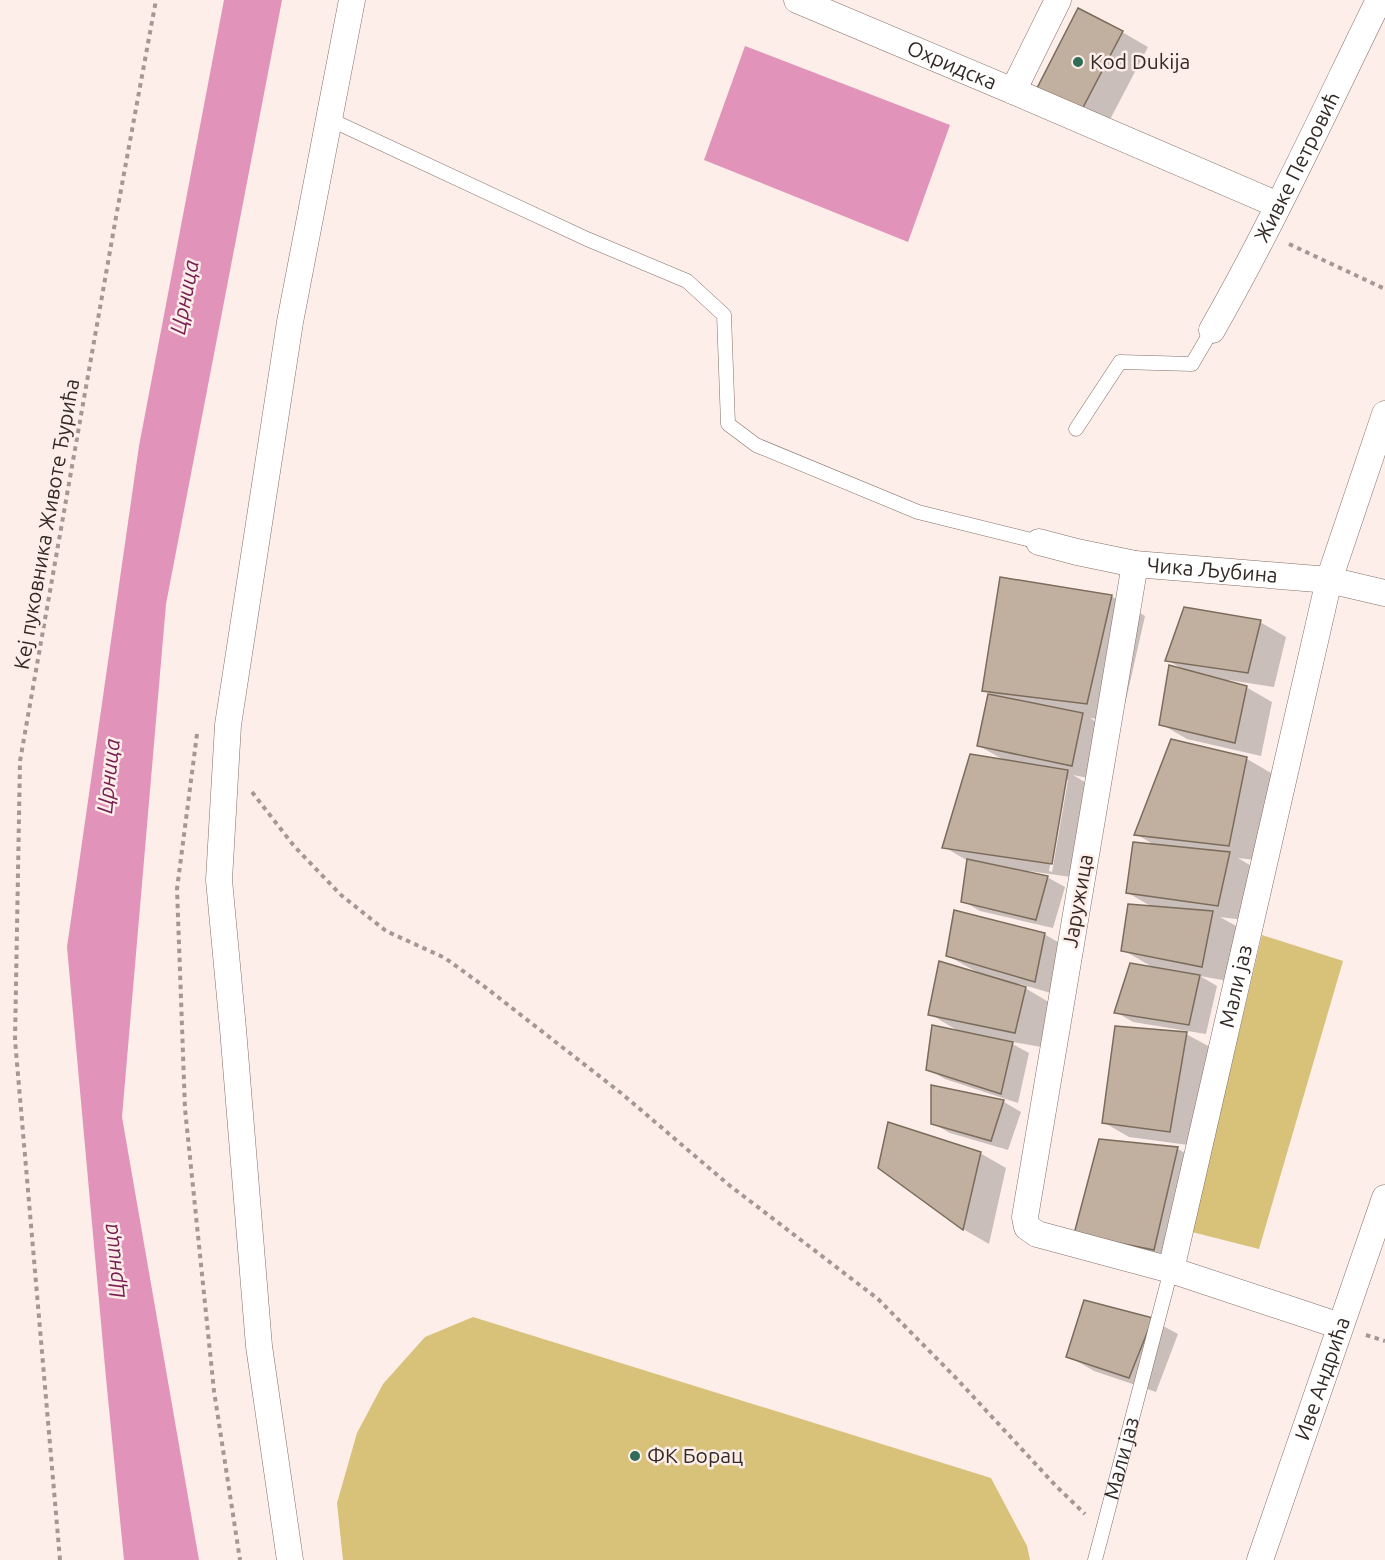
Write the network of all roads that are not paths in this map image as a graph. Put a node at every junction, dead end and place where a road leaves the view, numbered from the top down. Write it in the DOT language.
graph roads {
  1 [pos="352,0"];
  2 [pos="797,0"];
  3 [pos="1058,0"];
  4 [pos="1379,0"];
  5 [pos="1013,91"];
  6 [pos="329,119"];
  7 [pos="1278,205"];
  8 [pos="1212,330"];
  9 [pos="1385,414"];
  10 [pos="1076,429"];
  11 [pos="1039,542"];
  12 [pos="1135,564"];
  13 [pos="1329,580"];
  14 [pos="1385,593"];
  15 [pos="1385,1198"];
  16 [pos="1171,1270"];
  17 [pos="1340,1326"];
  18 [pos="291,1560"];
  19 [pos="1095,1560"];
  20 [pos="1260,1560"];
  1 -- 6 [label="street"];
  2 -- 5 [label="street, Охридска"];
  3 -- 5 [label="street, Охридска"];
  4 -- 7 [label="street, Живке Петровић"];
  5 -- 7 [label="street"];
  6 -- 11 [label="lane"];
  6 -- 18 [label="street"];
  7 -- 8 [label="street, Живке Петровић"];
  8 -- 10 [label="lane"];
  9 -- 13 [label="street, Мали јаз"];
  11 -- 12 [label="street, Чика Љубина"];
  12 -- 13 [label="street, Чика Љубина"];
  12 -- 16 [label="street, Јаружица"];
  13 -- 14 [label="street, Чика Љубина"];
  13 -- 16 [label="street, Мали јаз"];
  15 -- 17 [label="street, Иве Андрића"];
  16 -- 17 [label="street"];
  16 -- 19 [label="lane, Мали јаз"];
  17 -- 20 [label="street, Иве Андрића"];
}
